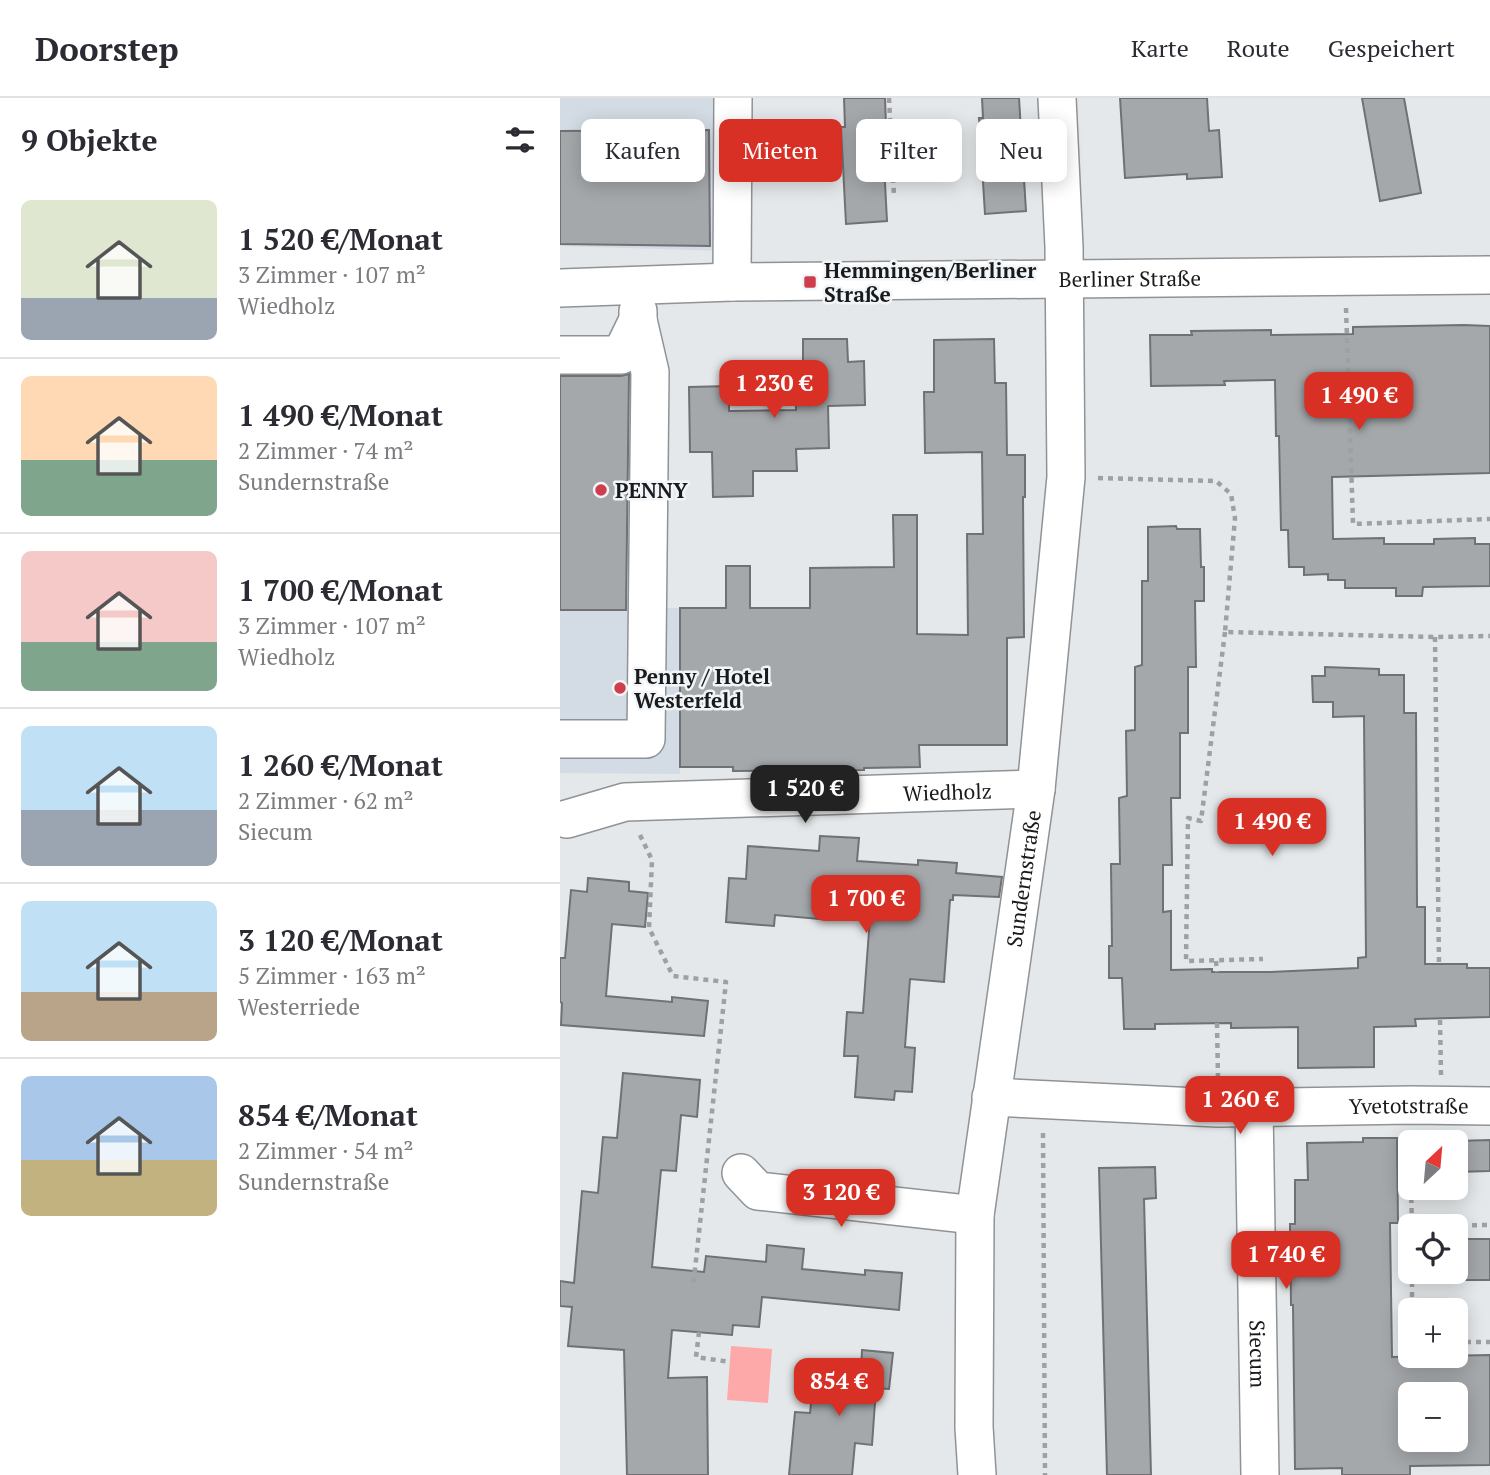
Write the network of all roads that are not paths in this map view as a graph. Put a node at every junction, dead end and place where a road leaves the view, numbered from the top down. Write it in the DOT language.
graph roads {
  1 [pos="733,98"];
  2 [pos="1057,98"];
  3 [pos="1490,275"];
  4 [pos="1064,279"];
  5 [pos="732,282"];
  6 [pos="560,288"];
  7 [pos="638,303"];
  8 [pos="560,355"];
  9 [pos="560,739"];
  10 [pos="1036,789"];
  11 [pos="567,820"];
  12 [pos="991,1097"];
  13 [pos="1490,1106"];
  14 [pos="1254,1107"];
  15 [pos="741,1173"];
  16 [pos="975,1215"];
  17 [pos="977,1475"];
  18 [pos="1260,1475"];
  1 -- 5 [label="street"];
  2 -- 4 [label="street, Sundernstraße"];
  3 -- 4 [label="street, Berliner Straße"];
  4 -- 5 [label="street, Berliner Straße"];
  4 -- 10 [label="street, Sundernstraße"];
  5 -- 7 [label="street, Berliner Straße"];
  6 -- 7 [label="street, Berliner Straße"];
  7 -- 8 [label="street"];
  7 -- 9 [label="street"];
  10 -- 11 [label="street, Wiedholz"];
  10 -- 12 [label="street, Sundernstraße"];
  12 -- 14 [label="street, Yvetotstraße"];
  12 -- 16 [label="street, Sundernstraße"];
  13 -- 14 [label="street, Yvetotstraße"];
  14 -- 18 [label="street, Siecum"];
  15 -- 16 [label="street"];
  16 -- 17 [label="street, Sundernstraße"];
}
